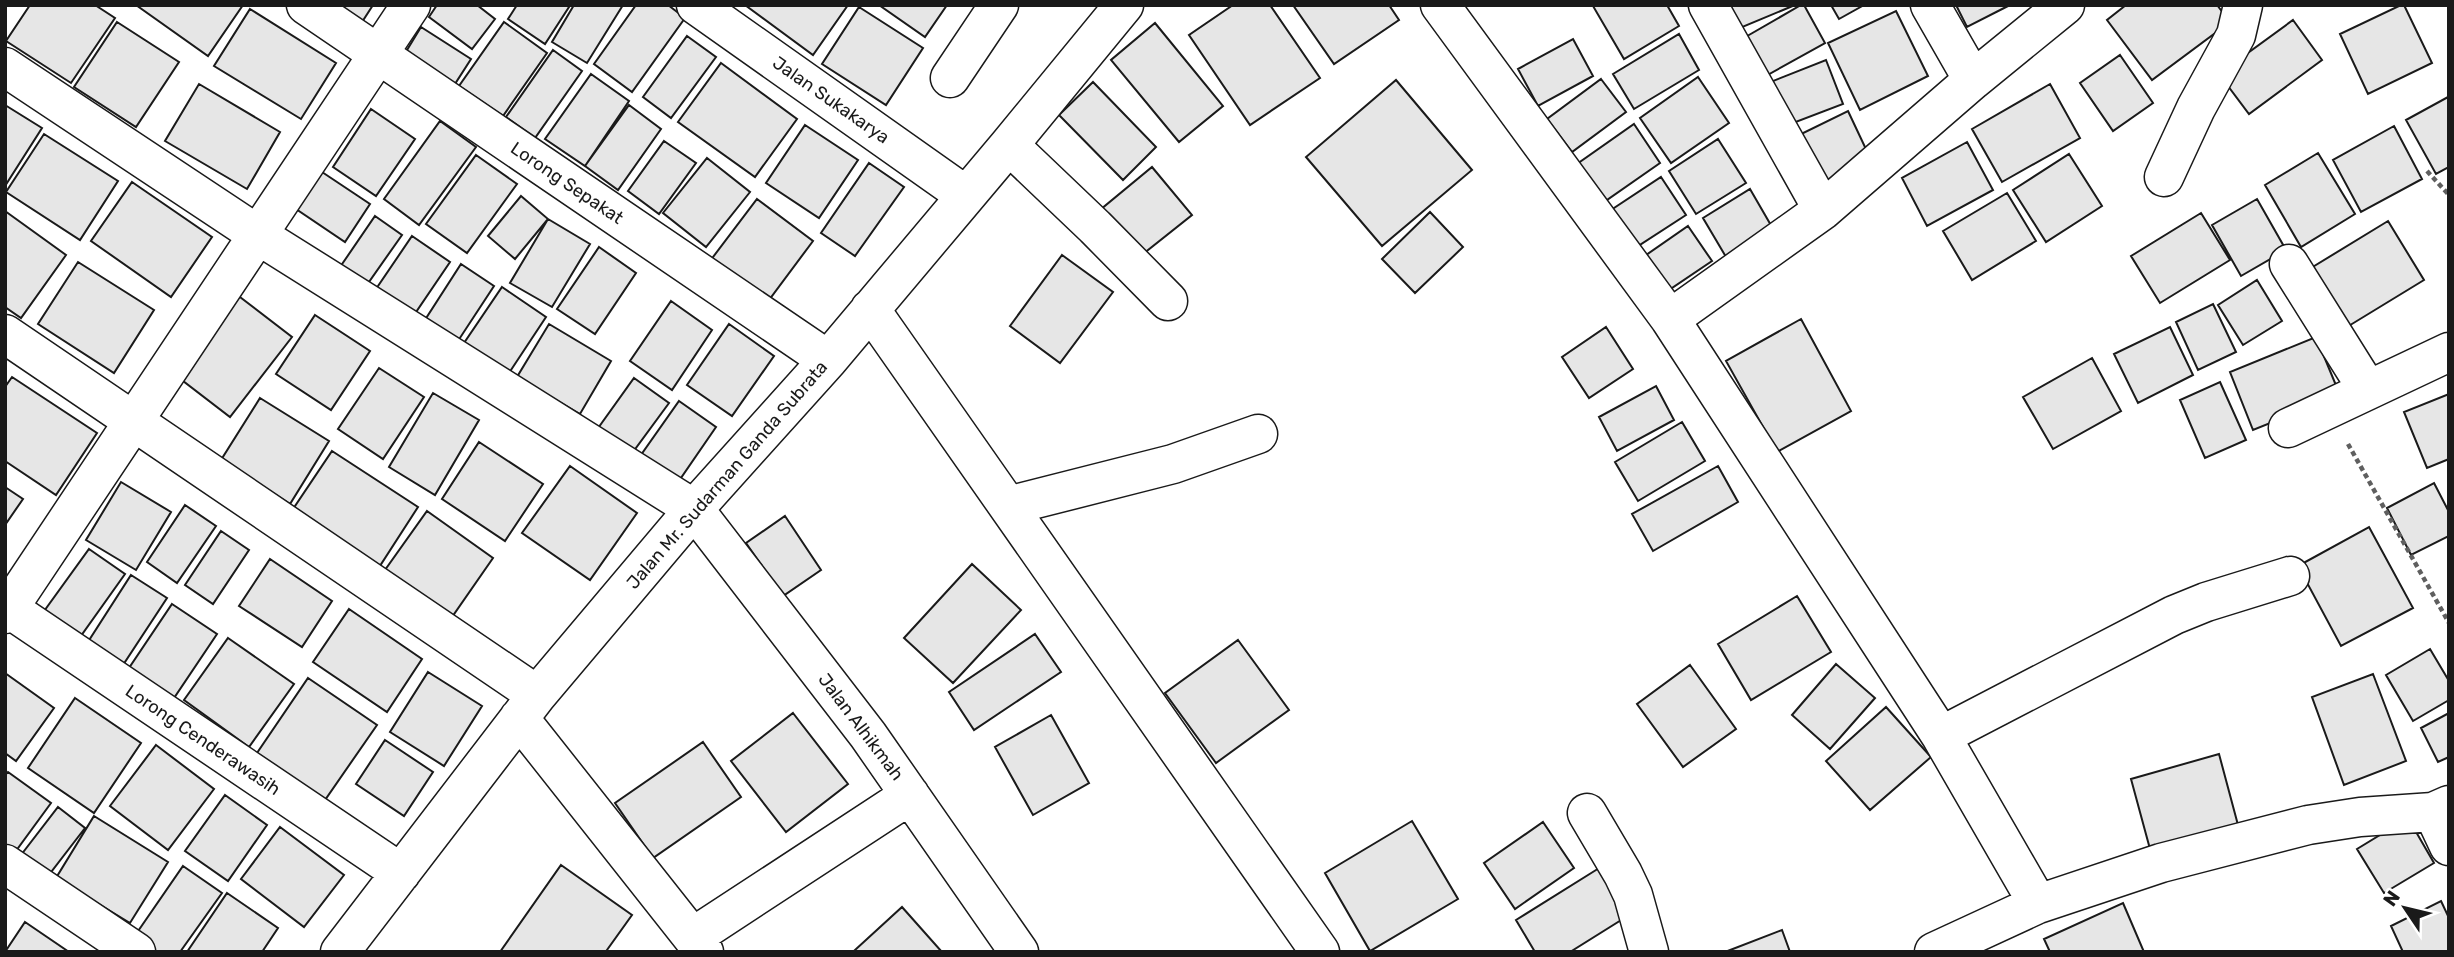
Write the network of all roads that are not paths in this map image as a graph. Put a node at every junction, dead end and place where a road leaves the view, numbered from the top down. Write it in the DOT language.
graph roads {
  1 [pos="306,5"];
  2 [pos="411,5"];
  3 [pos="696,5"];
  4 [pos="999,5"];
  5 [pos="1124,5"];
  6 [pos="1440,5"];
  7 [pos="1708,5"];
  8 [pos="1930,5"];
  9 [pos="2065,5"];
  10 [pos="2243,5"];
  11 [pos="378,55"];
  12 [pos="5,67"];
  13 [pos="950,78"];
  14 [pos="1973,80"];
  15 [pos="1009,145"];
  16 [pos="2164,177"];
  17 [pos="965,195"];
  18 [pos="1823,210"];
  19 [pos="258,235"];
  20 [pos="2289,264"];
  21 [pos="1168,301"];
  22 [pos="870,309"];
  23 [pos="1670,319"];
  24 [pos="5,334"];
  25 [pos="2449,352"];
  26 [pos="828,360"];
  27 [pos="2368,390"];
  28 [pos="133,422"];
  29 [pos="2288,428"];
  30 [pos="1258,434"];
  31 [pos="1008,506"];
  32 [pos="694,509"];
  33 [pos="2290,576"];
  34 [pos="6,610"];
  35 [pos="528,707"];
  36 [pos="1941,736"];
  37 [pos="910,795"];
  38 [pos="2441,808"];
  39 [pos="1587,813"];
  40 [pos="2449,846"];
  41 [pos="5,864"];
  42 [pos="401,873"];
  43 [pos="2038,904"];
  44 [pos="698,944"];
  45 [pos="136,952"];
  46 [pos="340,952"];
  47 [pos="1018,952"];
  48 [pos="1320,952"];
  49 [pos="1649,952"];
  50 [pos="1934,952"];
  1 -- 11 [label="street, Lorong Sepakat"];
  2 -- 11 [label="street"];
  3 -- 17 [label="street, Jalan Sukakarya"];
  4 -- 13 [label="street"];
  5 -- 15 [label="street, Jalan Mr. Sudarman Ganda Subrata"];
  6 -- 23 [label="street"];
  7 -- 18 [label="street"];
  8 -- 14 [label="street"];
  9 -- 14 [label="street"];
  10 -- 16 [label="street"];
  11 -- 19 [label="street"];
  11 -- 26 [label="street, Lorong Sepakat"];
  12 -- 19 [label="street"];
  14 -- 18 [label="street"];
  15 -- 17 [label="street, Jalan Mr. Sudarman Ganda Subrata"];
  15 -- 21 [label="street"];
  17 -- 22 [label="street, Jalan Mr. Sudarman Ganda Subrata"];
  18 -- 23 [label="street"];
  19 -- 28 [label="street"];
  19 -- 32 [label="street"];
  20 -- 27 [label="street"];
  22 -- 26 [label="street, Jalan Mr. Sudarman Ganda Subrata"];
  22 -- 31 [label="street"];
  23 -- 36 [label="street"];
  24 -- 28 [label="street"];
  25 -- 27 [label="street"];
  26 -- 32 [label="street, Jalan Mr. Sudarman Ganda Subrata"];
  27 -- 29 [label="street"];
  28 -- 34 [label="street"];
  28 -- 35 [label="street"];
  30 -- 31 [label="street"];
  31 -- 48 [label="street"];
  32 -- 35 [label="street, Jalan Mr. Sudarman Ganda Subrata"];
  32 -- 37 [label="street, Jalan Alhikmah"];
  33 -- 36 [label="street"];
  34 -- 42 [label="street, Lorong Cenderawasih"];
  35 -- 42 [label="street, Jalan Mr. Sudarman Ganda Subrata"];
  35 -- 44 [label="street"];
  36 -- 43 [label="street"];
  37 -- 44 [label="street"];
  37 -- 47 [label="street, Jalan Alhikmah"];
  38 -- 40 [label="street"];
  38 -- 43 [label="street"];
  39 -- 49 [label="street"];
  41 -- 45 [label="street"];
  42 -- 46 [label="street, Jalan Mr. Sudarman Ganda Subrata"];
  43 -- 50 [label="street"];
}
